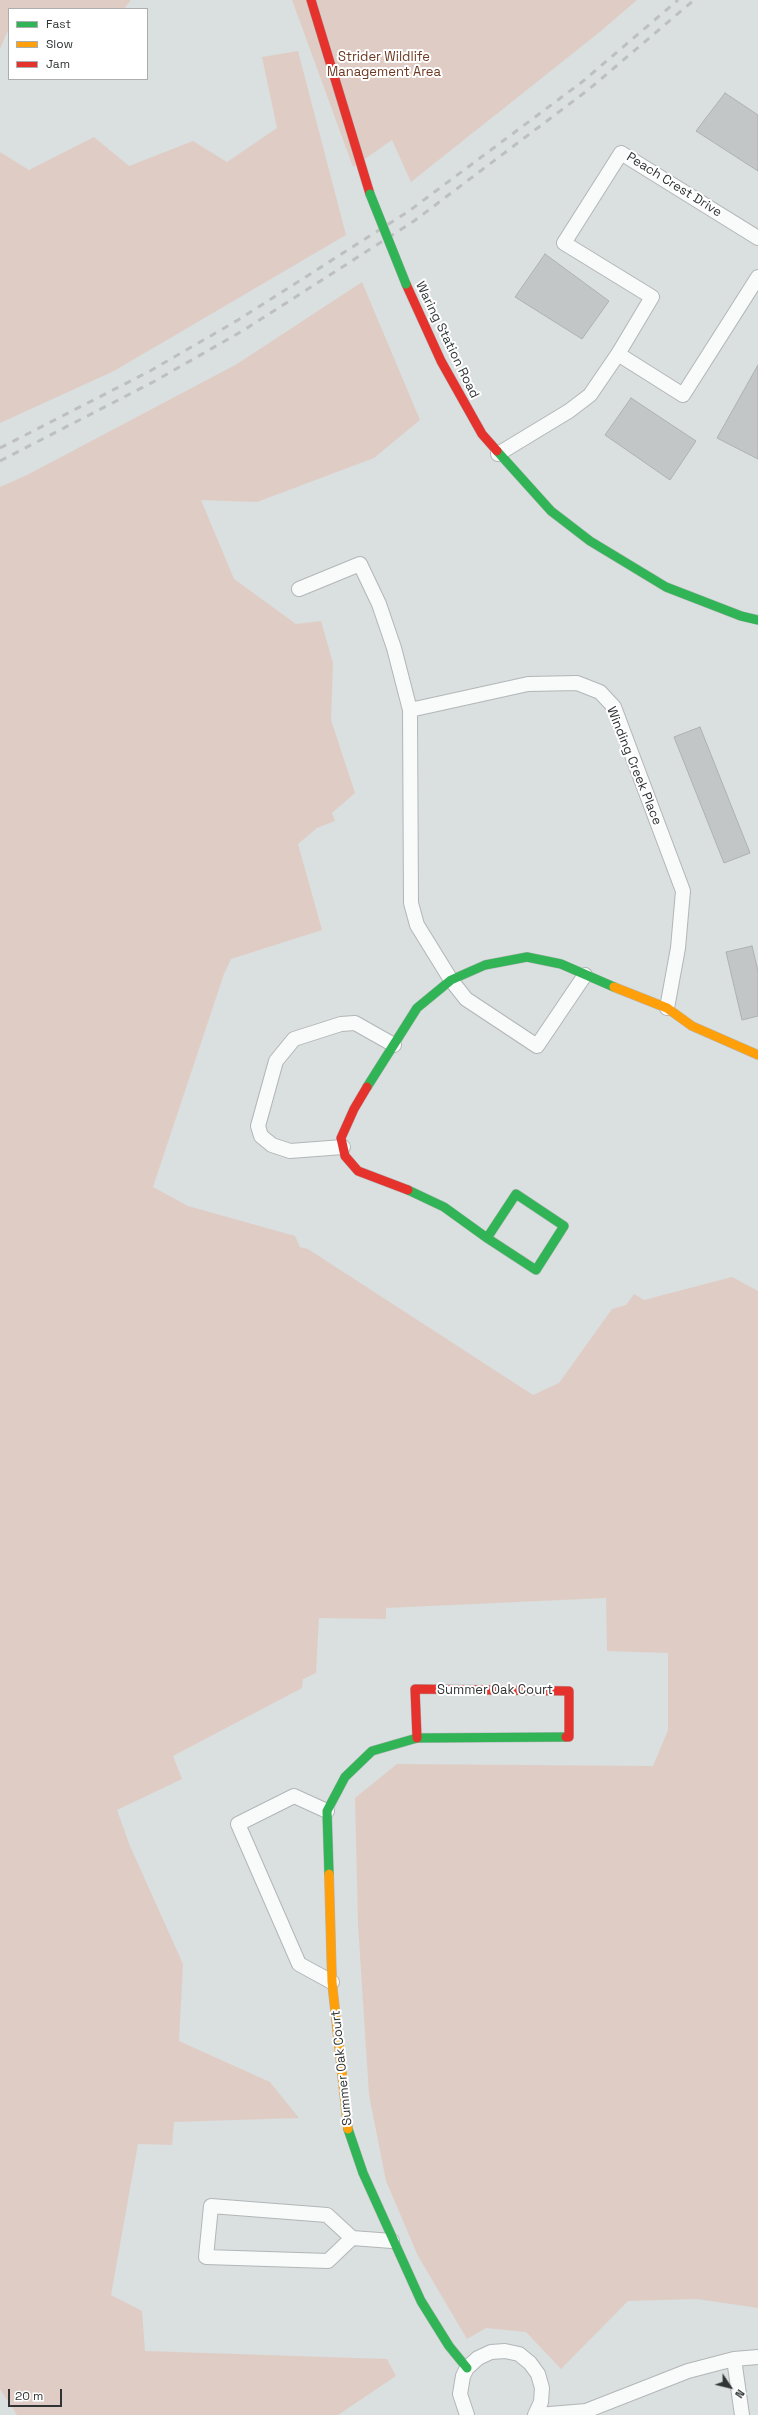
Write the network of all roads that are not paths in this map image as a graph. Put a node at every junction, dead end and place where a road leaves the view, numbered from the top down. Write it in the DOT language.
graph roads {
  1 [pos="311,0"];
  2 [pos="758,238"];
  3 [pos="758,277"];
  4 [pos="618,354"];
  5 [pos="498,454"];
  6 [pos="299,589"];
  7 [pos="758,620"];
  8 [pos="410,710"];
  9 [pos="584,975"];
  10 [pos="451,980"];
  11 [pos="667,1008"];
  12 [pos="394,1045"];
  13 [pos="758,1055"];
  14 [pos="343,1147"];
  15 [pos="487,1238"];
  16 [pos="417,1738"];
  17 [pos="327,1810"];
  18 [pos="332,1982"];
  19 [pos="352,2238"];
  20 [pos="392,2241"];
  21 [pos="758,2357"];
  22 [pos="734,2359"];
  23 [pos="467,2368"];
  24 [pos="467,2415"];
  25 [pos="536,2415"];
  26 [pos="742,2415"];
  1 -- 5 [label="street, Waring Station Road, bridge"];
  2 -- 4 [label="street, Peach Crest Drive"];
  3 -- 4 [label="street"];
  4 -- 5 [label="street, Peach Crest Drive"];
  5 -- 7 [label="street, Waring Station Road"];
  6 -- 8 [label="street"];
  8 -- 10 [label="street"];
  8 -- 11 [label="street, Winding Creek Place"];
  9 -- 10 [label="street"];
  9 -- 10 [label="street"];
  9 -- 11 [label="street"];
  10 -- 12 [label="street"];
  11 -- 13 [label="street"];
  12 -- 14 [label="street"];
  12 -- 14 [label="street"];
  14 -- 15 [label="street"];
  15 -- 15 [label="street"];
  16 -- 16 [label="street, Summer Oak Court"];
  16 -- 17 [label="street, Summer Oak Court"];
  17 -- 18 [label="street, Summer Oak Court"];
  17 -- 18 [label="street"];
  18 -- 20 [label="street, Summer Oak Court"];
  19 -- 19 [label="street"];
  19 -- 20 [label="street"];
  20 -- 23 [label="street, Summer Oak Court"];
  21 -- 22 [label="street"];
  22 -- 25 [label="street"];
  22 -- 26 [label="street"];
  23 -- 24 [label="street"];
  23 -- 25 [label="street"];
}
